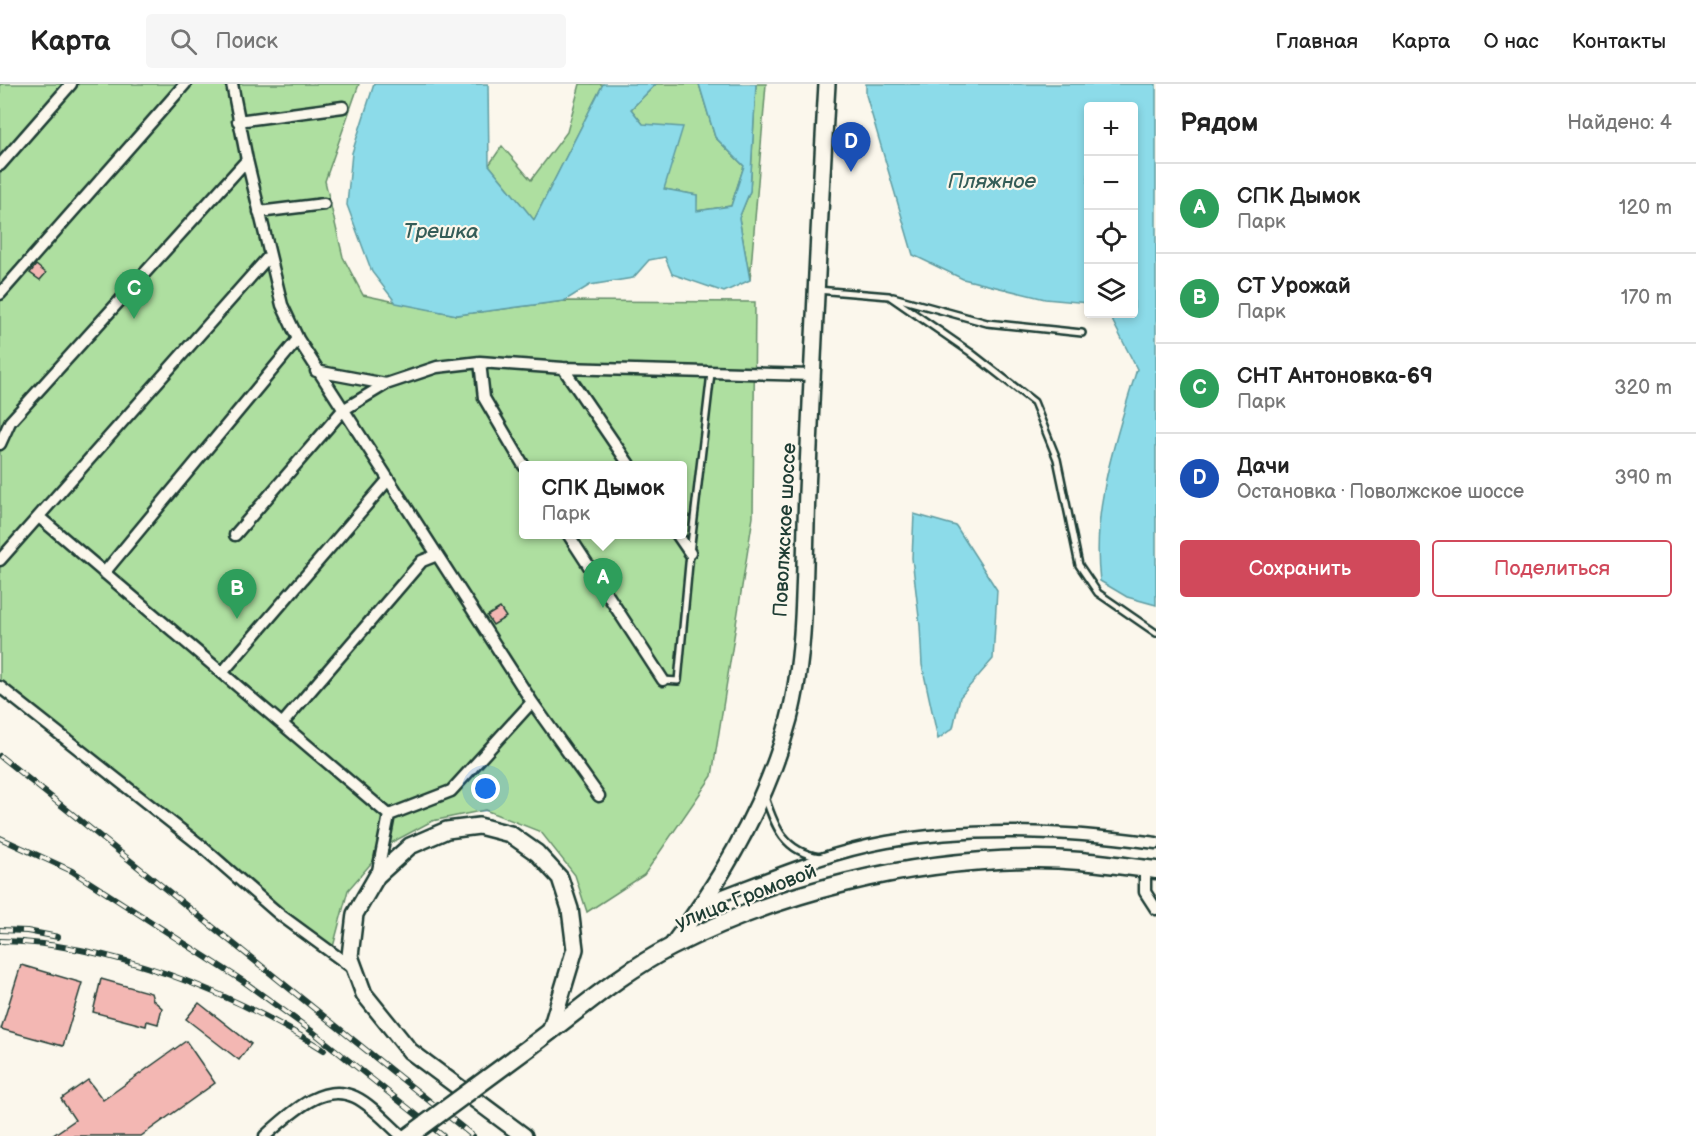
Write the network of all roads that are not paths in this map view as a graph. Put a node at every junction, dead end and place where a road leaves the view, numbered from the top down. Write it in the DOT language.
graph roads {
  1 [pos="71,84"];
  2 [pos="185,84"];
  3 [pos="232,84"];
  4 [pos="827,84"];
  5 [pos="343,107"];
  6 [pos="238,121"];
  7 [pos="246,160"];
  8 [pos="0,165"];
  9 [pos="324,204"];
  10 [pos="259,212"];
  11 [pos="270,255"];
  12 [pos="815,290"];
  13 [pos="0,294"];
  14 [pos="889,296"];
  15 [pos="1082,333"];
  16 [pos="298,339"];
  17 [pos="480,362"];
  18 [pos="563,368"];
  19 [pos="316,371"];
  20 [pos="711,373"];
  21 [pos="812,375"];
  22 [pos="386,384"];
  23 [pos="343,410"];
  24 [pos="0,444"];
  25 [pos="522,461"];
  26 [pos="627,461"];
  27 [pos="388,480"];
  28 [pos="39,518"];
  29 [pos="235,535"];
  30 [pos="571,539"];
  31 [pos="680,539"];
  32 [pos="690,554"];
  33 [pos="437,555"];
  34 [pos="0,560"];
  35 [pos="104,573"];
  36 [pos="1156,633"];
  37 [pos="222,673"];
  38 [pos="663,680"];
  39 [pos="0,687"];
  40 [pos="532,702"];
  41 [pos="282,724"];
  42 [pos="764,794"];
  43 [pos="599,796"];
  44 [pos="389,815"];
  45 [pos="1156,843"];
  46 [pos="836,856"];
  47 [pos="1150,869"];
  48 [pos="377,876"];
  49 [pos="705,902"];
  50 [pos="1156,909"];
  51 [pos="671,947"];
  52 [pos="355,969"];
  53 [pos="550,1032"];
  54 [pos="266,1136"];
  55 [pos="402,1136"];
  56 [pos="409,1136"];
  57 [pos="524,1136"];
  1 -- 8 [label="street"];
  2 -- 13 [label="street"];
  3 -- 6 [label="street"];
  4 -- 12 [label="main road, Поволжское шоссе"];
  5 -- 6 [label="street"];
  6 -- 7 [label="street"];
  7 -- 10 [label="street"];
  7 -- 24 [label="street"];
  9 -- 10 [label="street"];
  10 -- 11 [label="street"];
  11 -- 16 [label="street"];
  11 -- 28 [label="street"];
  12 -- 14 [label="lane"];
  12 -- 21 [label="main road, Поволжское шоссе"];
  14 -- 15 [label="lane"];
  14 -- 36 [label="lane"];
  16 -- 19 [label="street"];
  16 -- 35 [label="street"];
  17 -- 18 [label="street"];
  17 -- 22 [label="street"];
  17 -- 25 [label="street"];
  18 -- 20 [label="street"];
  18 -- 26 [label="street"];
  19 -- 22 [label="street"];
  19 -- 23 [label="street"];
  20 -- 21 [label="street"];
  20 -- 32 [label="lane"];
  21 -- 42 [label="main road, Поволжское шоссе"];
  22 -- 23 [label="street"];
  23 -- 27 [label="street"];
  23 -- 29 [label="street"];
  27 -- 33 [label="street"];
  27 -- 37 [label="street"];
  28 -- 34 [label="street"];
  28 -- 35 [label="street"];
  30 -- 38 [label="street"];
  31 -- 32 [label="street"];
  32 -- 38 [label="lane"];
  33 -- 40 [label="street"];
  33 -- 41 [label="street"];
  35 -- 37 [label="street"];
  37 -- 41 [label="street"];
  39 -- 52 [label="street"];
  40 -- 43 [label="street"];
  40 -- 44 [label="street"];
  41 -- 44 [label="street"];
  42 -- 46 [label="lane"];
  42 -- 49 [label="main road, Поволжское шоссе"];
  44 -- 48 [label="street"];
  45 -- 46 [label="street"];
  46 -- 49 [label="street"];
  47 -- 50 [label="street"];
  47 -- 51 [label="main road, улица Громовой"];
  48 -- 52 [label="main road"];
  48 -- 53 [label="main road"];
  49 -- 51 [label="main road, Поволжское шоссе"];
  51 -- 53 [label="main road, улица Громовой"];
  52 -- 57 [label="main road"];
  53 -- 56 [label="main road, улица Громовой, bridge"];
  54 -- 55 [label="street"];
}
